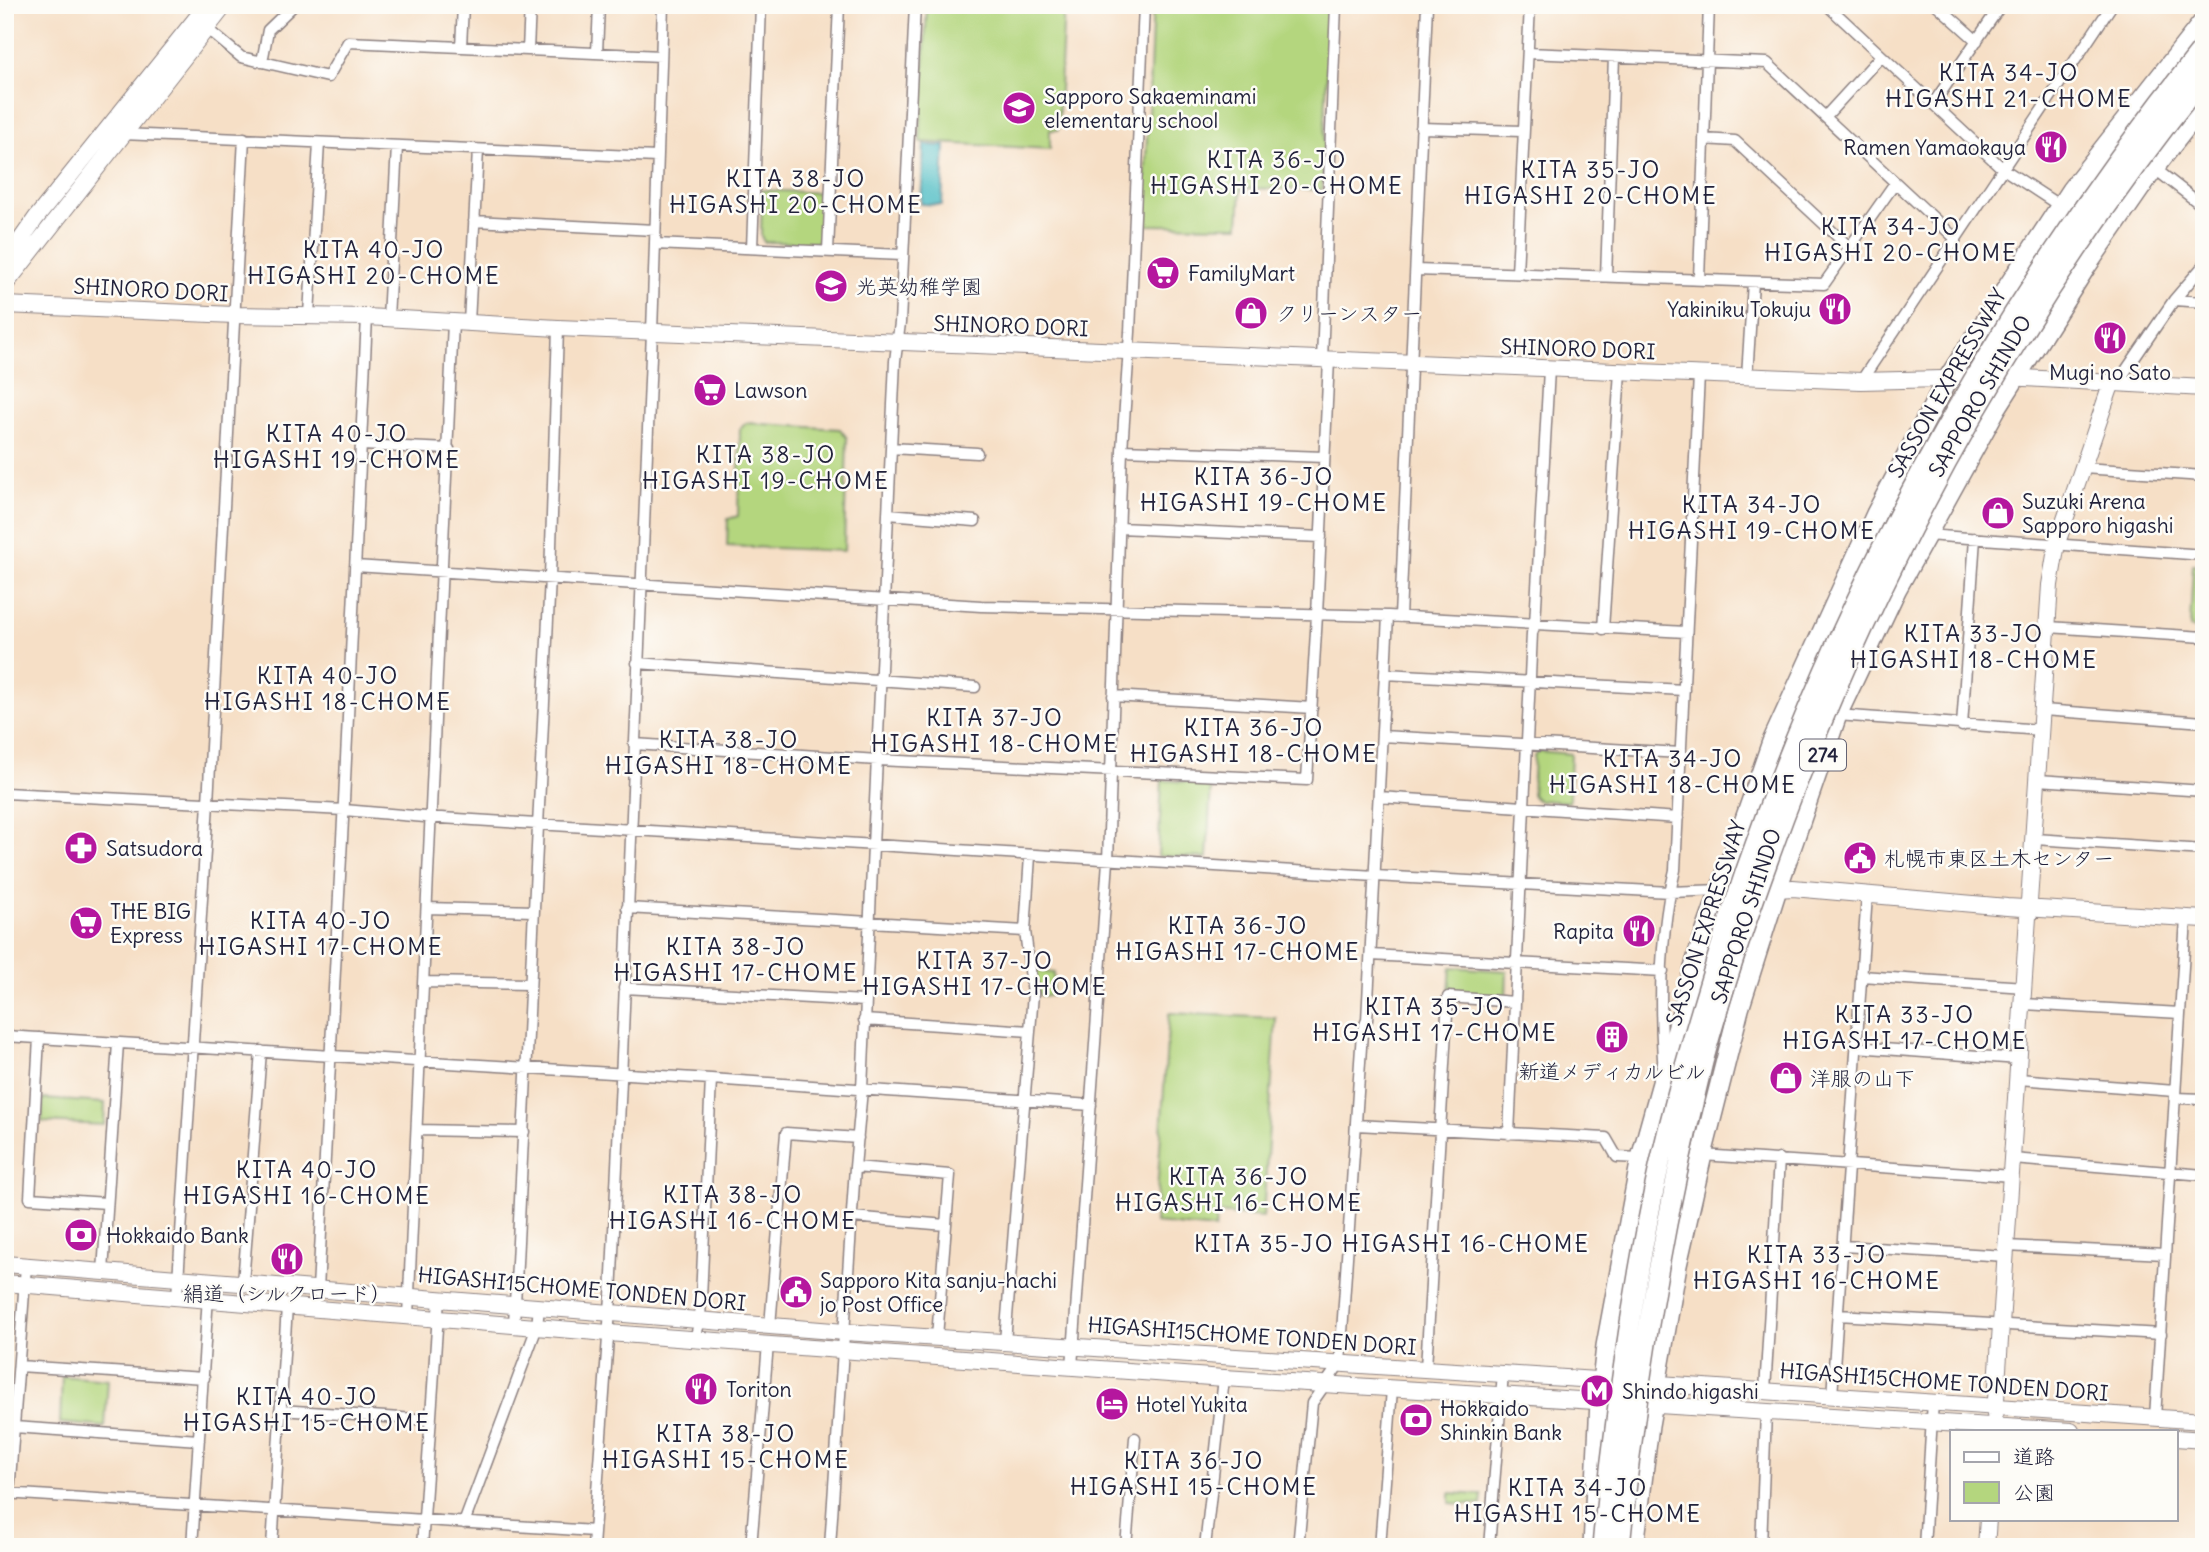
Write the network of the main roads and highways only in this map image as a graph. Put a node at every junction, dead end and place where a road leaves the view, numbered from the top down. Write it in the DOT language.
graph roads {
  1 [pos="2204,21"];
  2 [pos="2204,47"];
  3 [pos="2204,77"];
  4 [pos="2204,104"];
  5 [pos="1593,1547"];
  6 [pos="1602,1547"];
  7 [pos="1620,1547"];
  8 [pos="1634,1547"];
  1 -- 5 [label="highway, SAPPORO SHINDO / 274"];
  2 -- 6 [label="highway, SASSON EXPRESSWAY, bridge"];
  3 -- 7 [label="highway, SASSON EXPRESSWAY, bridge"];
  4 -- 8 [label="highway, SAPPORO SHINDO / 274"];
}
